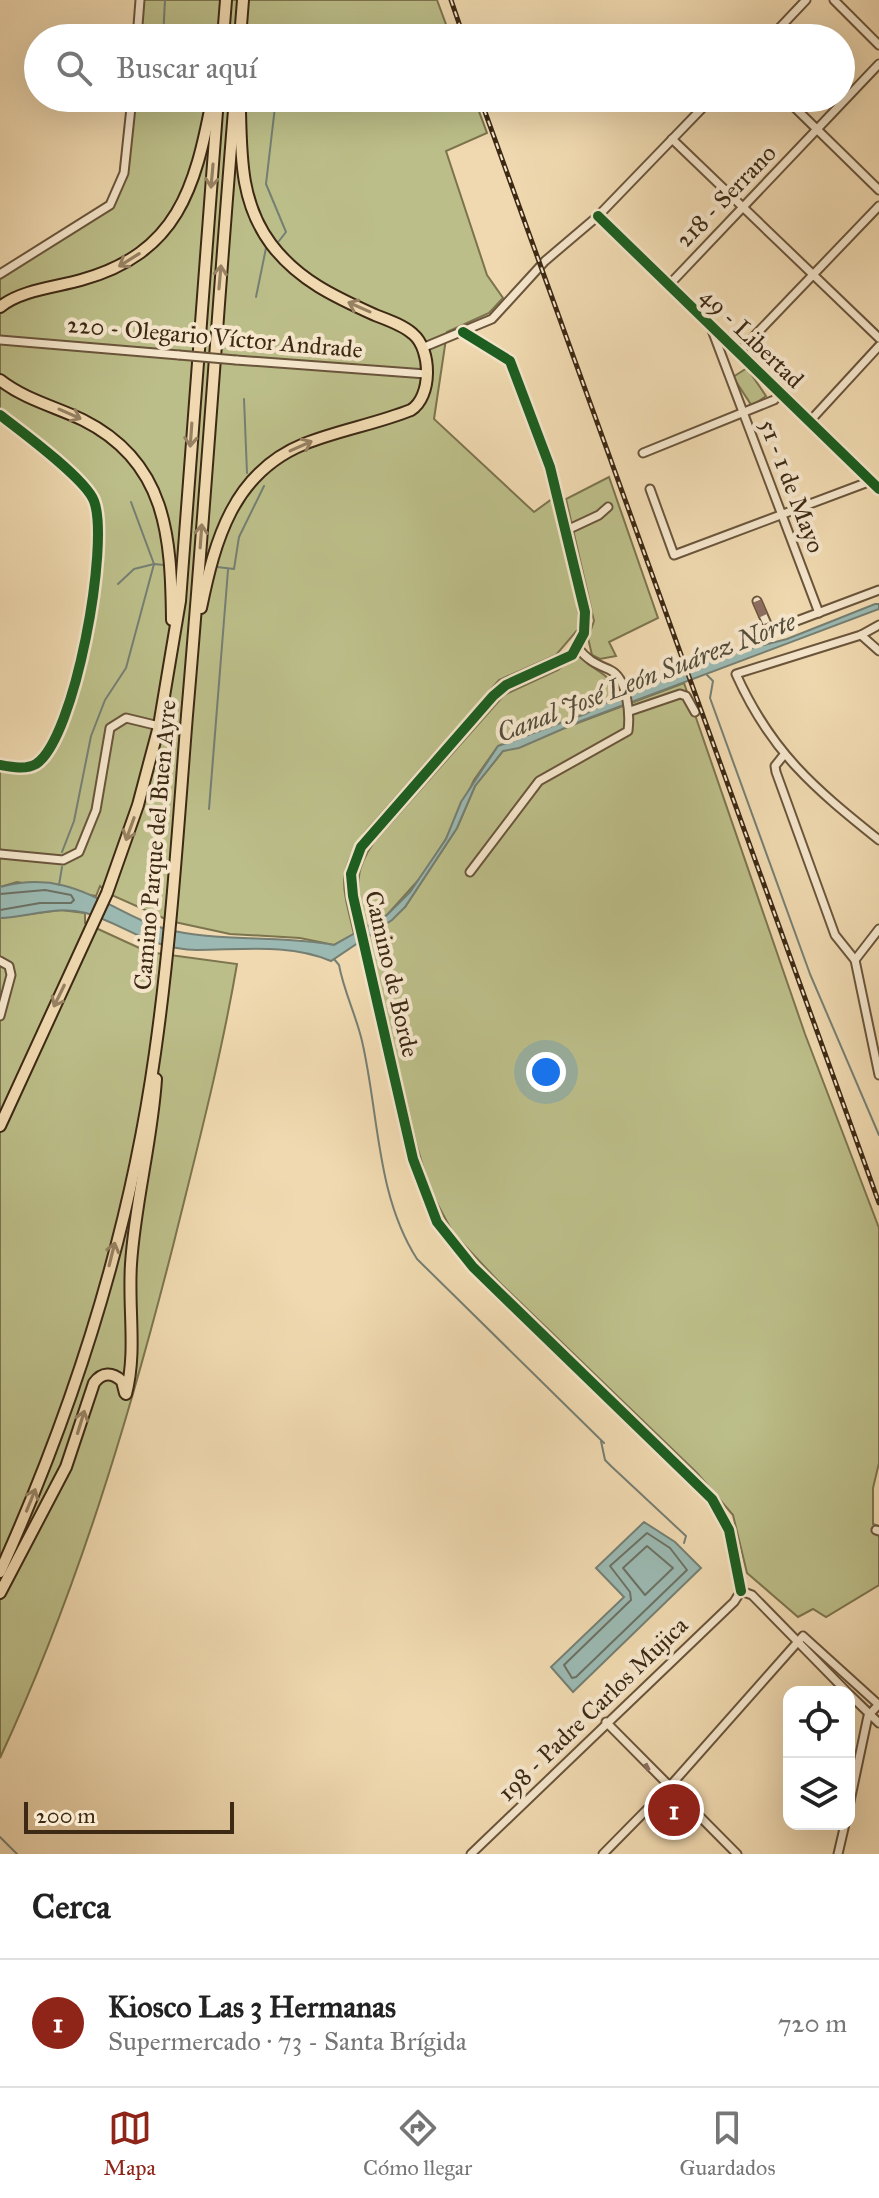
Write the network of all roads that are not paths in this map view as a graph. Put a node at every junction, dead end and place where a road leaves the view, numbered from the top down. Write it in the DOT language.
graph roads {
  1 [pos="140,0"];
  2 [pos="226,0"];
  3 [pos="243,0"];
  4 [pos="806,0"];
  5 [pos="838,1"];
  6 [pos="138,24"];
  7 [pos="224,24"];
  8 [pos="241,24"];
  9 [pos="783,24"];
  10 [pos="879,45"];
  11 [pos="879,64"];
  12 [pos="855,89"];
  13 [pos="131,112"];
  14 [pos="211,112"];
  15 [pos="214,112"];
  16 [pos="236,112"];
  17 [pos="238,112"];
  18 [pos="698,112"];
  19 [pos="799,112"];
  20 [pos="833,112"];
  21 [pos="817,129"];
  22 [pos="672,139"];
  23 [pos="879,190"];
  24 [pos="879,206"];
  25 [pos="743,207"];
  26 [pos="598,216"];
  27 [pos="0,274"];
  28 [pos="812,274"];
  29 [pos="668,286"];
  30 [pos="0,307"];
  31 [pos="711,328"];
  32 [pos="463,332"];
  33 [pos="879,338"];
  34 [pos="0,340"];
  35 [pos="879,346"];
  36 [pos="422,348"];
  37 [pos="738,353"];
  38 [pos="426,374"];
  39 [pos="0,380"];
  40 [pos="780,394"];
  41 [pos="743,412"];
  42 [pos="0,415"];
  43 [pos="810,421"];
  44 [pos="643,453"];
  45 [pos="871,481"];
  46 [pos="650,489"];
  47 [pos="879,489"];
  48 [pos="608,507"];
  49 [pos="781,515"];
  50 [pos="567,530"];
  51 [pos="879,590"];
  52 [pos="757,601"];
  53 [pos="819,613"];
  54 [pos="879,625"];
  55 [pos="861,635"];
  56 [pos="578,648"];
  57 [pos="879,651"];
  58 [pos="193,654"];
  59 [pos="172,658"];
  60 [pos="629,709"];
  61 [pos="695,712"];
  62 [pos="159,726"];
  63 [pos="783,756"];
  64 [pos="0,765"];
  65 [pos="879,840"];
  66 [pos="0,854"];
  67 [pos="470,872"];
  68 [pos="879,929"];
  69 [pos="855,960"];
  70 [pos="0,961"];
  71 [pos="0,1016"];
  72 [pos="155,1055"];
  73 [pos="879,1075"];
  74 [pos="0,1126"];
  75 [pos="0,1572"];
  76 [pos="741,1591"];
  77 [pos="0,1593"];
  78 [pos="797,1642"];
  79 [pos="841,1686"];
  80 [pos="855,1700"];
  81 [pos="879,1704"];
  82 [pos="870,1714"];
  83 [pos="606,1722"];
  84 [pos="879,1723"];
  85 [pos="855,1780"];
  86 [pos="671,1785"];
  87 [pos="844,1830"];
  88 [pos="471,1854"];
  89 [pos="603,1854"];
  90 [pos="737,1854"];
  91 [pos="838,1854"];
  1 -- 6 [label="street"];
  2 -- 7 [label="highway"];
  3 -- 8 [label="highway"];
  4 -- 9 [label="street"];
  5 -- 10 [label="street"];
  11 -- 12 [label="street, 218 - Serrano"];
  13 -- 27 [label="street"];
  14 -- 30 [label="highway, one-way"];
  15 -- 59 [label="highway, Camino Parque del Buen Ayre, one-way"];
  58 -- 16 [label="highway, Camino Parque del Buen Ayre, one-way"];
  36 -- 17 [label="highway, one-way"];
  18 -- 22 [label="street"];
  19 -- 21 [label="street"];
  20 -- 21 [label="street, 218 - Serrano"];
  21 -- 23 [label="street"];
  21 -- 25 [label="street, 218 - Serrano"];
  22 -- 25 [label="street"];
  22 -- 26 [label="street"];
  24 -- 28 [label="street"];
  25 -- 28 [label="street"];
  25 -- 29 [label="street, 218 - Serrano"];
  26 -- 29 [label="street, 49 - Libertad"];
  26 -- 32 [label="street"];
  28 -- 33 [label="street"];
  28 -- 37 [label="street"];
  29 -- 31 [label="street, 49 - Libertad"];
  31 -- 37 [label="street, 49 - Libertad"];
  31 -- 41 [label="street, 51 - 1 de Mayo"];
  32 -- 36 [label="street"];
  32 -- 50 [label="street"];
  34 -- 38 [label="street, 220 - Olegario Víctor Andrade, bridge"];
  35 -- 43 [label="street"];
  36 -- 38 [label="highway"];
  37 -- 40 [label="street, 49 - Libertad"];
  58 -- 38 [label="highway, one-way"];
  39 -- 59 [label="highway, one-way"];
  40 -- 41 [label="street"];
  40 -- 43 [label="street, 49 - Libertad"];
  41 -- 44 [label="street"];
  41 -- 49 [label="street, 51 - 1 de Mayo"];
  42 -- 64 [label="street"];
  43 -- 45 [label="street, 49 - Libertad"];
  45 -- 47 [label="street, 49 - Libertad"];
  45 -- 49 [label="street"];
  46 -- 49 [label="street"];
  48 -- 50 [label="street"];
  49 -- 53 [label="street, 51 - 1 de Mayo"];
  50 -- 56 [label="street"];
  51 -- 53 [label="street"];
  52 -- 53 [label="street"];
  54 -- 55 [label="street"];
  55 -- 57 [label="street"];
  55 -- 63 [label="street"];
  56 -- 60 [label="street"];
  56 -- 76 [label="street, Camino de Borde"];
  58 -- 72 [label="highway, Camino Parque del Buen Ayre"];
  59 -- 62 [label="highway, Camino Parque del Buen Ayre"];
  60 -- 61 [label="street"];
  60 -- 67 [label="street"];
  62 -- 66 [label="street"];
  62 -- 74 [label="highway, Camino Parque del Buen Ayre, one-way"];
  63 -- 65 [label="street"];
  63 -- 69 [label="street"];
  68 -- 69 [label="street"];
  69 -- 73 [label="street"];
  70 -- 71 [label="street"];
  75 -- 72 [label="highway, Camino Parque del Buen Ayre, one-way"];
  77 -- 72 [label="highway, one-way"];
  76 -- 78 [label="street"];
  76 -- 83 [label="street, 198 - Padre Carlos Mujica"];
  78 -- 79 [label="street"];
  78 -- 81 [label="street"];
  78 -- 86 [label="street"];
  80 -- 82 [label="street"];
  81 -- 82 [label="street"];
  82 -- 84 [label="street"];
  82 -- 85 [label="street"];
  83 -- 86 [label="street"];
  83 -- 88 [label="street, 198 - Padre Carlos Mujica"];
  86 -- 89 [label="street"];
  86 -- 90 [label="street"];
  87 -- 91 [label="street"];
}
